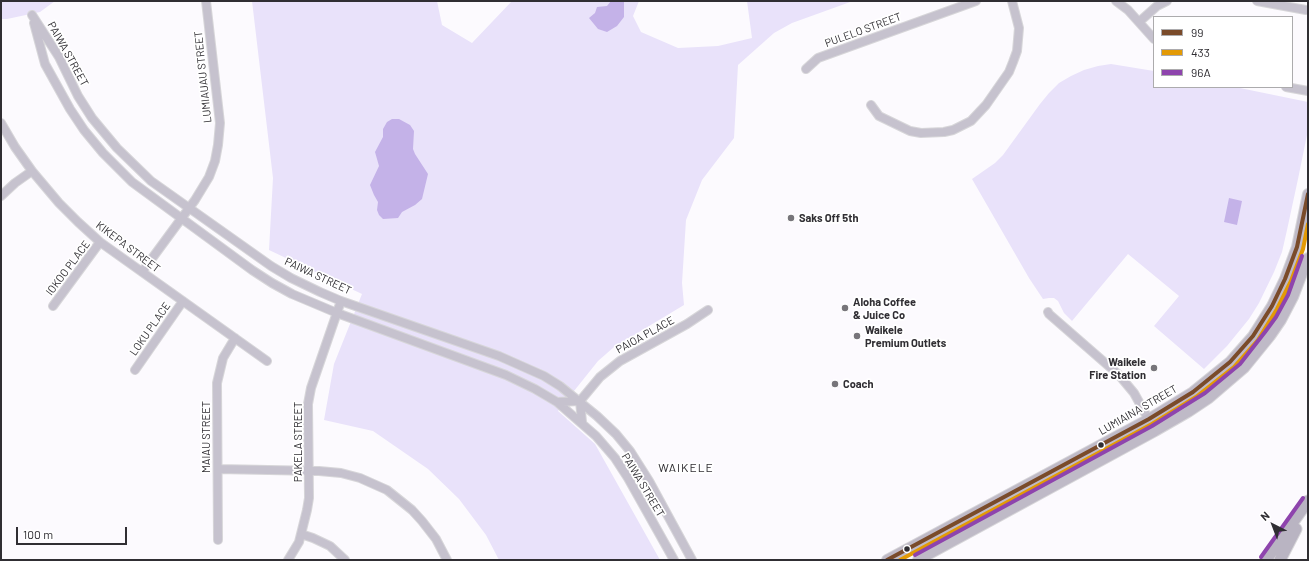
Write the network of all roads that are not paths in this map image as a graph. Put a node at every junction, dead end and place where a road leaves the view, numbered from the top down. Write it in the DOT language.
graph roads {
  1 [pos="206,1"];
  2 [pos="976,1"];
  3 [pos="1012,1"];
  4 [pos="1116,1"];
  5 [pos="1167,1"];
  6 [pos="1257,1"];
  7 [pos="1306,10"];
  8 [pos="1139,22"];
  9 [pos="1153,38"];
  10 [pos="806,69"];
  11 [pos="1292,88"];
  12 [pos="1308,91"];
  13 [pos="871,105"];
  14 [pos="1,124"];
  15 [pos="32,171"];
  16 [pos="1308,194"];
  17 [pos="1,196"];
  18 [pos="189,208"];
  19 [pos="180,218"];
  20 [pos="100,242"];
  21 [pos="1308,258"];
  22 [pos="142,272"];
  23 [pos="341,300"];
  24 [pos="183,301"];
  25 [pos="53,306"];
  26 [pos="708,310"];
  27 [pos="1048,312"];
  28 [pos="337,313"];
  29 [pos="235,338"];
  30 [pos="267,361"];
  31 [pos="135,370"];
  32 [pos="580,401"];
  33 [pos="557,402"];
  34 [pos="1149,419"];
  35 [pos="582,422"];
  36 [pos="1155,431"];
  37 [pos="218,469"];
  38 [pos="308,471"];
  39 [pos="1308,501"];
  40 [pos="1308,508"];
  41 [pos="301,534"];
  42 [pos="218,540"];
  43 [pos="288,560"];
  44 [pos="345,560"];
  45 [pos="447,560"];
  46 [pos="674,560"];
  47 [pos="692,560"];
  48 [pos="887,560"];
  49 [pos="918,560"];
  50 [pos="1266,560"];
  51 [pos="1280,560"];
  1 -- 18 [label="street, LUMIAUAU STREET"];
  2 -- 10 [label="street, PULELO STREET"];
  3 -- 13 [label="street"];
  4 -- 8 [label="street"];
  5 -- 8 [label="street"];
  6 -- 7 [label="street"];
  8 -- 9 [label="street"];
  11 -- 12 [label="street"];
  14 -- 15 [label="street, KIKEPA STREET"];
  15 -- 17 [label="street"];
  15 -- 20 [label="street, KIKEPA STREET"];
  16 -- 34 [label="main road, LUMIAINA STREET"];
  18 -- 19 [label="street, LUMIAUAU STREET"];
  18 -- 19 [label="street, PAIWA STREET"];
  18 -- 23 [label="street, PAIWA STREET"];
  19 -- 22 [label="street, LUMIAUAU STREET"];
  19 -- 28 [label="street, PAIWA STREET"];
  20 -- 22 [label="street, KIKEPA STREET"];
  20 -- 25 [label="street, IOKOO PLACE"];
  21 -- 36 [label="main road"];
  22 -- 24 [label="street, KIKEPA STREET"];
  23 -- 28 [label="street, PAKELA STREET"];
  23 -- 32 [label="street, PAIWA STREET"];
  24 -- 29 [label="street, KIKEPA STREET"];
  24 -- 31 [label="street, LOKU PLACE"];
  26 -- 32 [label="street, PAIOA PLACE"];
  27 -- 34 [label="street"];
  28 -- 33 [label="street, PAIWA STREET"];
  28 -- 38 [label="street, PAKELA STREET"];
  29 -- 30 [label="street, KIKEPA STREET"];
  29 -- 37 [label="street, MAIAU STREET"];
  32 -- 33 [label="street"];
  32 -- 35 [label="street"];
  32 -- 47 [label="street, PAIWA STREET"];
  33 -- 35 [label="street, PAIWA STREET"];
  34 -- 36 [label="street"];
  34 -- 48 [label="main road, LUMIAINA STREET"];
  35 -- 46 [label="street, PAIWA STREET"];
  36 -- 49 [label="main road"];
  37 -- 38 [label="street"];
  37 -- 42 [label="street, MAIAU STREET"];
  38 -- 41 [label="street, PAKELA STREET"];
  38 -- 45 [label="street"];
  39 -- 50 [label="highway"];
  40 -- 51 [label="highway"];
  41 -- 43 [label="street, PAKELA STREET"];
  41 -- 44 [label="street"];
}
